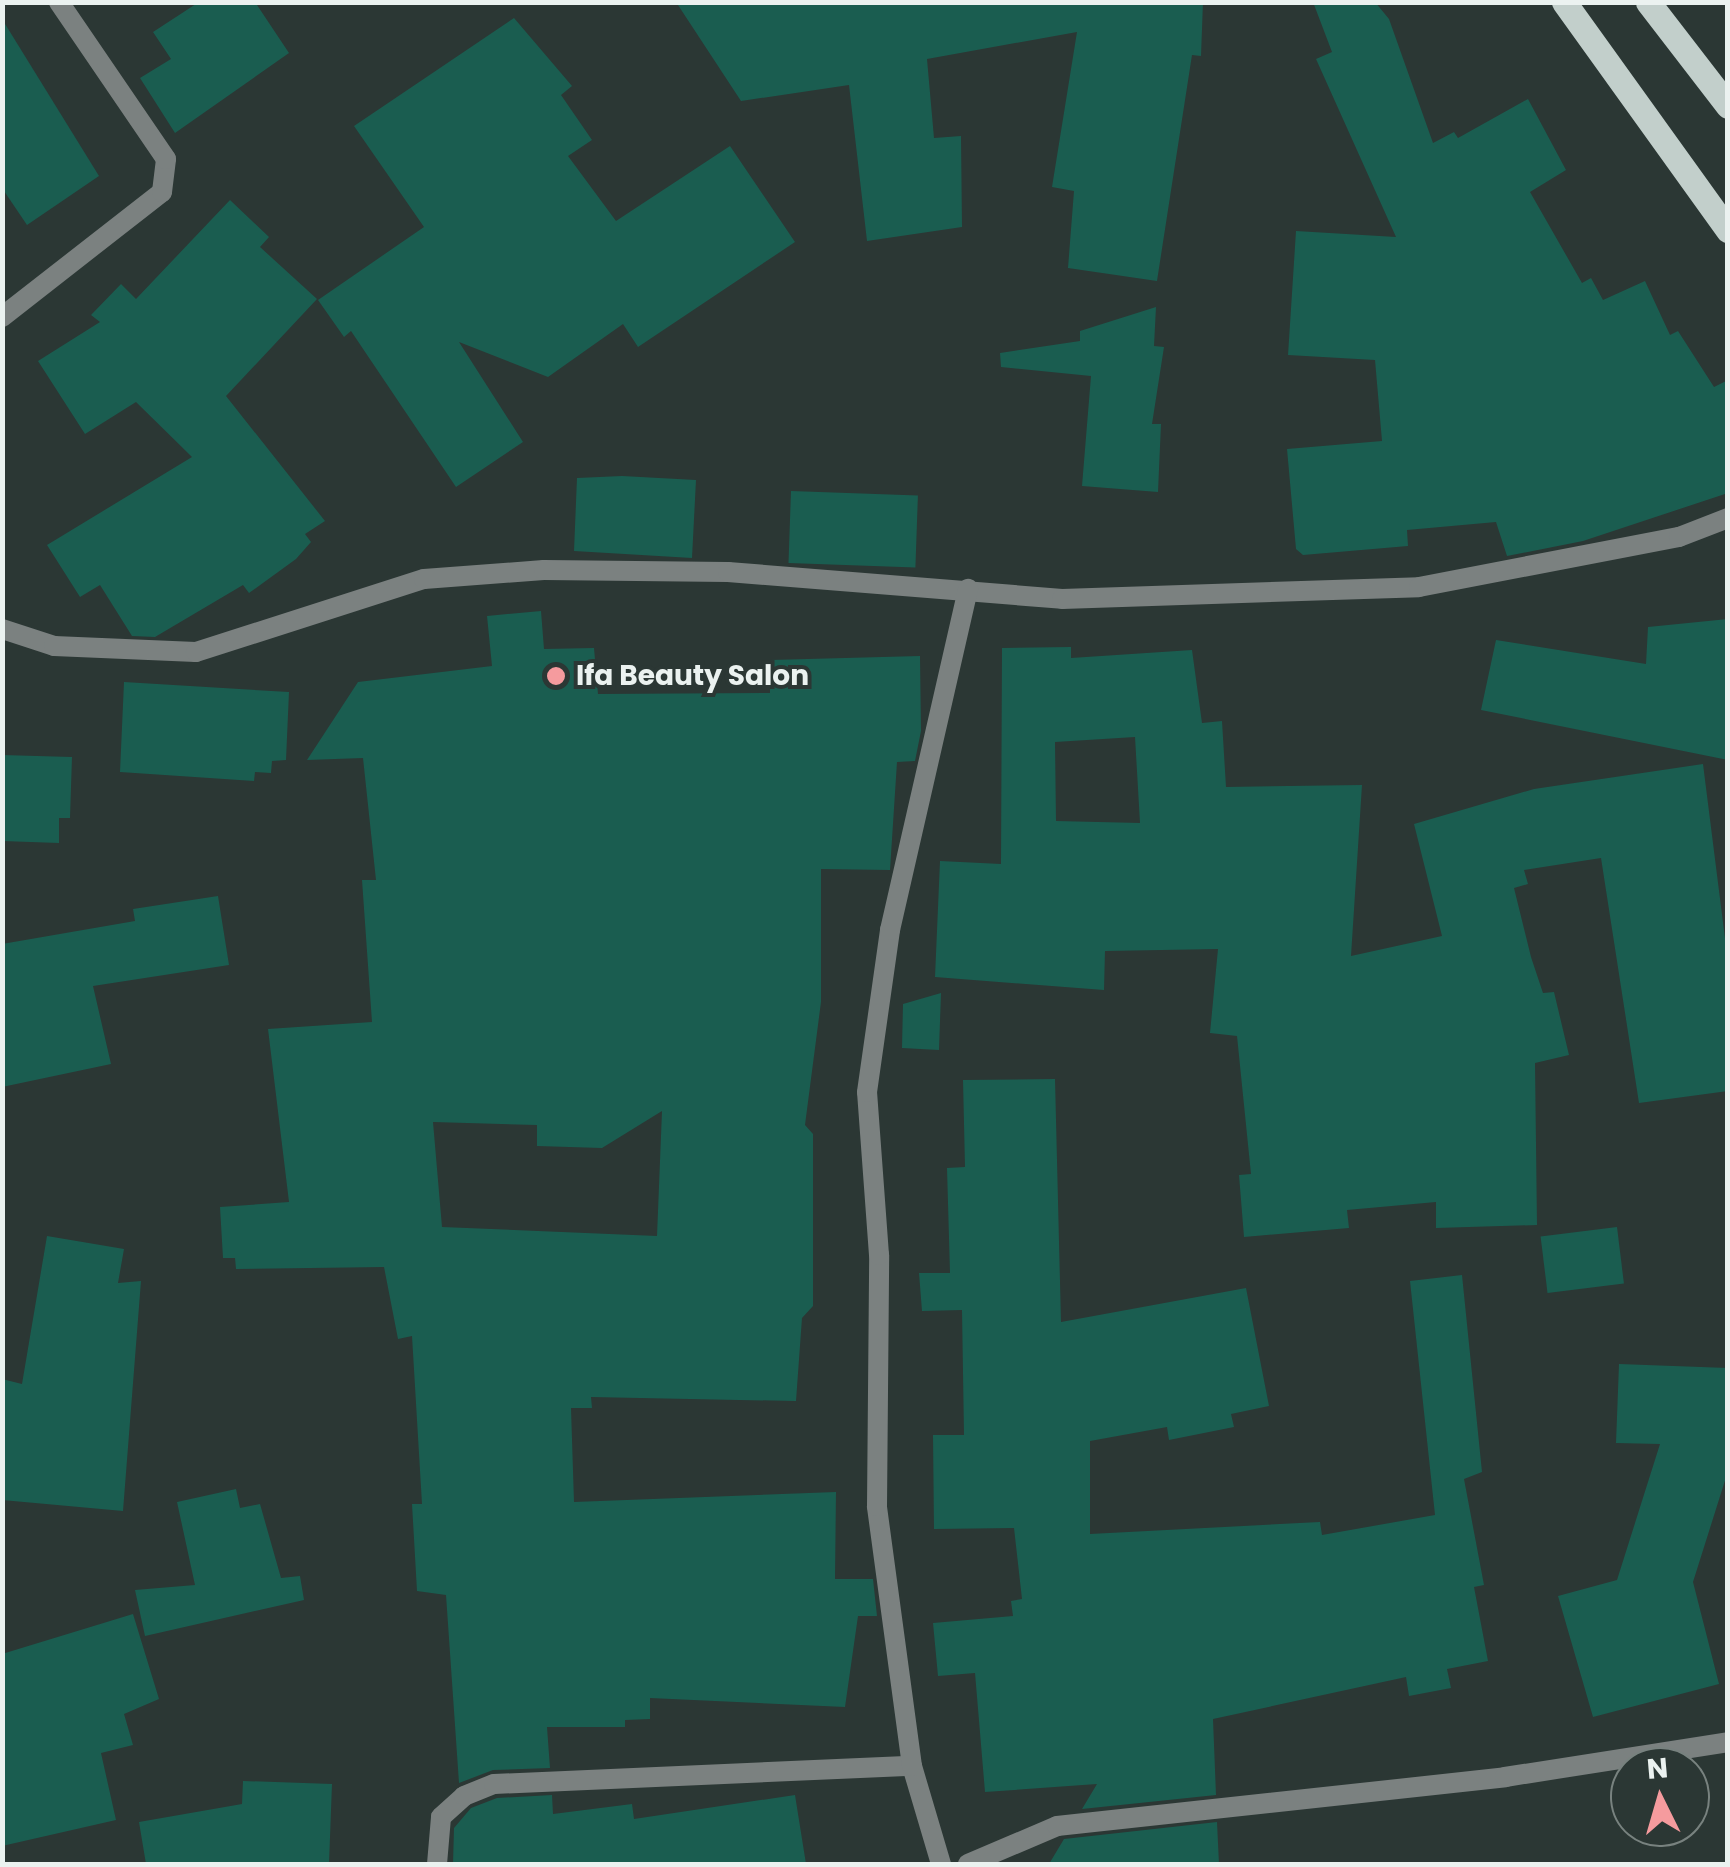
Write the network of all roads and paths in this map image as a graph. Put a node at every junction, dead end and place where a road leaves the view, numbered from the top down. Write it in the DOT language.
graph roads {
  1 [pos="59,2"];
  2 [pos="1564,2"];
  3 [pos="1648,2"];
  4 [pos="1728,106"];
  5 [pos="1728,230"];
  6 [pos="2,317"];
  7 [pos="1728,518"];
  8 [pos="968,589"];
  9 [pos="2,629"];
  10 [pos="1728,1742"];
  11 [pos="912,1766"];
  12 [pos="438,1864"];
  13 [pos="941,1864"];
  14 [pos="968,1864"];
  1 -- 6 [label="street"];
  2 -- 5 [label="main road"];
  3 -- 4 [label="main road"];
  7 -- 8 [label="street"];
  8 -- 9 [label="street"];
  8 -- 11 [label="street"];
  10 -- 14 [label="street"];
  11 -- 12 [label="street"];
  11 -- 13 [label="street"];
}
